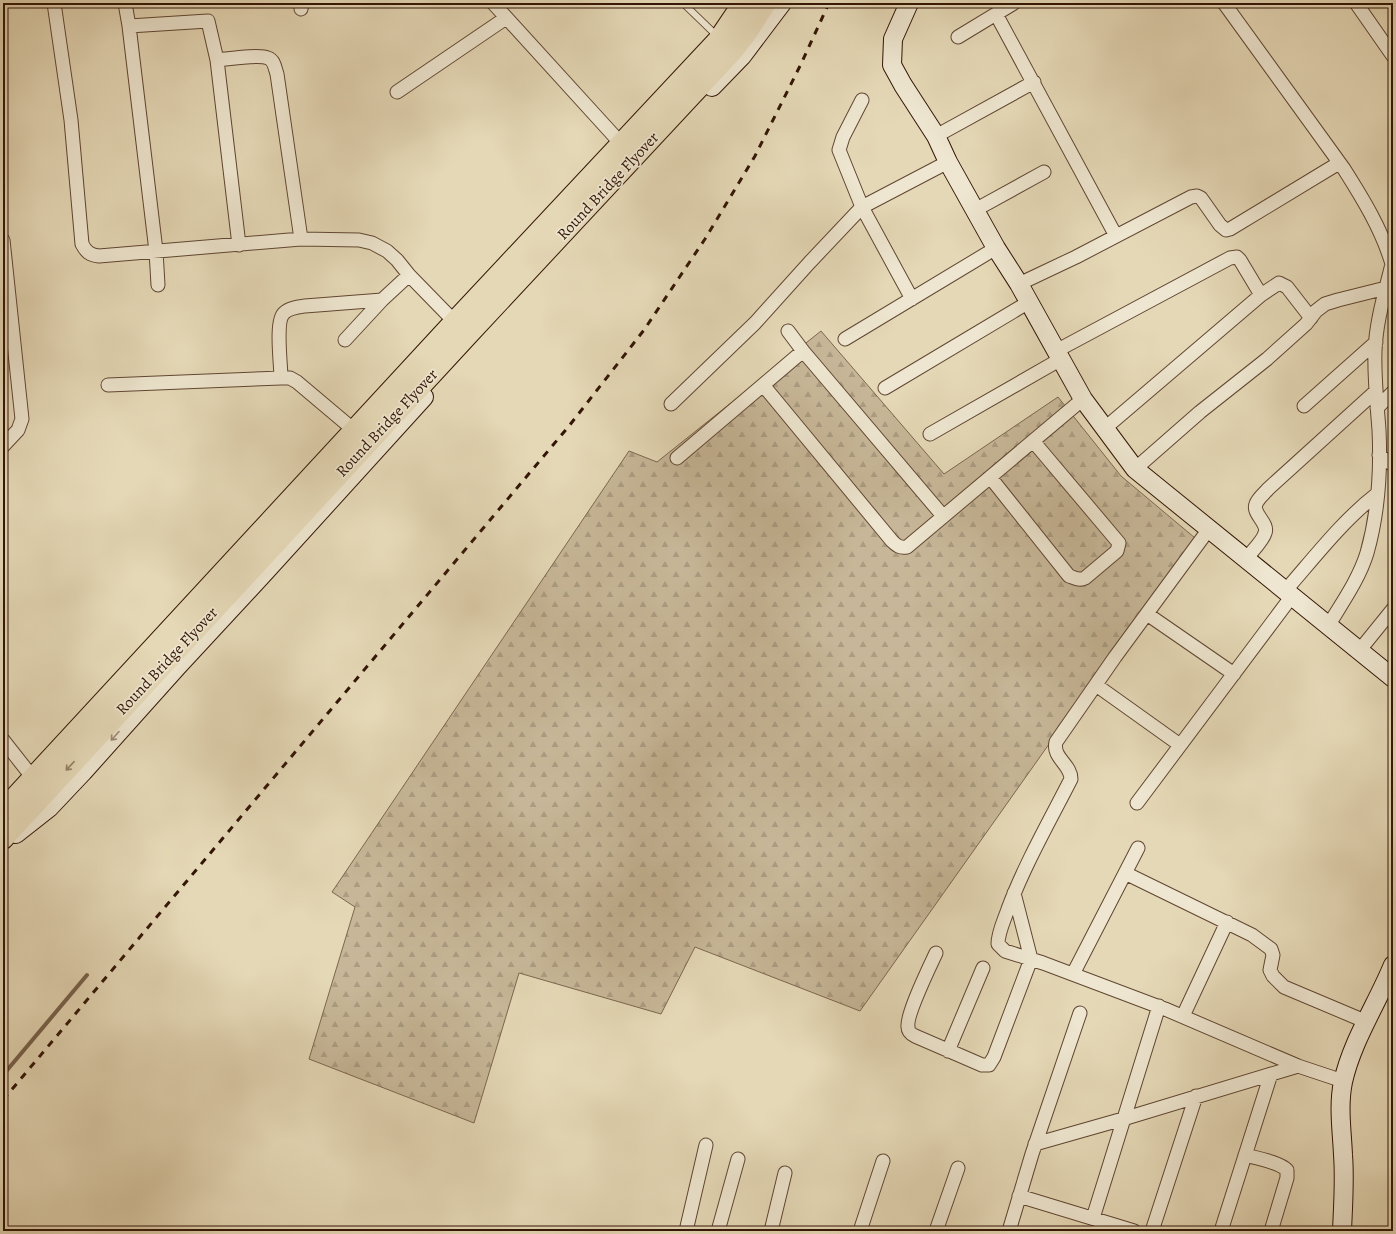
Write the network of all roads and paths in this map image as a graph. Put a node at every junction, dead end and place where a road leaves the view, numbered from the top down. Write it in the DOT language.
graph roads {
  1 [pos="54,3"];
  2 [pos="125,3"];
  3 [pos="493,3"];
  4 [pos="683,3"];
  5 [pos="734,3"];
  6 [pos="743,3"];
  7 [pos="766,3"];
  8 [pos="782,3"];
  9 [pos="909,3"];
  10 [pos="1014,3"];
  11 [pos="1224,3"];
  12 [pos="1356,3"];
  13 [pos="996,14"];
  14 [pos="506,18"];
  15 [pos="129,26"];
  16 [pos="714,33"];
  17 [pos="958,37"];
  18 [pos="1393,56"];
  19 [pos="217,60"];
  20 [pos="1034,82"];
  21 [pos="398,92"];
  22 [pos="862,100"];
  23 [pos="936,136"];
  24 [pos="616,138"];
  25 [pos="948,162"];
  26 [pos="1339,163"];
  27 [pos="1044,172"];
  28 [pos="862,207"];
  29 [pos="975,210"];
  30 [pos="1116,236"];
  31 [pos="302,239"];
  32 [pos="3,240"];
  33 [pos="238,245"];
  34 [pos="996,248"];
  35 [pos="156,251"];
  36 [pos="1392,264"];
  37 [pos="409,275"];
  38 [pos="1019,284"];
  39 [pos="158,285"];
  40 [pos="1386,288"];
  41 [pos="1261,296"];
  42 [pos="912,299"];
  43 [pos="382,300"];
  44 [pos="1029,302"];
  45 [pos="450,316"];
  46 [pos="1311,318"];
  47 [pos="788,331"];
  48 [pos="845,339"];
  49 [pos="345,340"];
  50 [pos="1376,342"];
  51 [pos="803,351"];
  52 [pos="1058,355"];
  53 [pos="281,378"];
  54 [pos="108,385"];
  55 [pos="763,385"];
  56 [pos="885,388"];
  57 [pos="1376,391"];
  58 [pos="1393,392"];
  59 [pos="1083,399"];
  60 [pos="671,404"];
  61 [pos="1304,406"];
  62 [pos="1377,408"];
  63 [pos="348,426"];
  64 [pos="1104,428"];
  65 [pos="930,434"];
  66 [pos="1033,441"];
  67 [pos="3,446"];
  68 [pos="1379,455"];
  69 [pos="677,458"];
  70 [pos="1393,465"];
  71 [pos="1135,469"];
  72 [pos="990,477"];
  73 [pos="1377,494"];
  74 [pos="943,516"];
  75 [pos="1209,529"];
  76 [pos="1246,559"];
  77 [pos="1288,594"];
  78 [pos="1393,609"];
  79 [pos="1147,614"];
  80 [pos="1328,626"];
  81 [pos="1359,651"];
  82 [pos="1234,674"];
  83 [pos="1393,678"];
  84 [pos="1096,685"];
  85 [pos="3,740"];
  86 [pos="1180,745"];
  87 [pos="39,776"];
  88 [pos="3,800"];
  89 [pos="1137,803"];
  90 [pos="3,810"];
  91 [pos="3,839"];
  92 [pos="3,844"];
  93 [pos="1138,848"];
  94 [pos="1125,873"];
  95 [pos="1014,893"];
  96 [pos="1227,922"];
  97 [pos="936,953"];
  98 [pos="1031,959"];
  99 [pos="1393,965"];
  100 [pos="983,968"];
  101 [pos="1073,974"];
  102 [pos="1388,990"];
  103 [pos="1159,1006"];
  104 [pos="1080,1013"];
  105 [pos="1183,1016"];
  106 [pos="1366,1022"];
  107 [pos="948,1051"];
  108 [pos="1298,1066"];
  109 [pos="1271,1074"];
  110 [pos="1343,1081"];
  111 [pos="1196,1096"];
  112 [pos="1123,1119"];
  113 [pos="1035,1144"];
  114 [pos="706,1145"];
  115 [pos="1245,1155"];
  116 [pos="738,1159"];
  117 [pos="883,1161"];
  118 [pos="958,1168"];
  119 [pos="785,1174"];
  120 [pos="1019,1196"];
  121 [pos="1092,1218"];
  122 [pos="686,1231"];
  123 [pos="718,1231"];
  124 [pos="771,1231"];
  125 [pos="860,1231"];
  126 [pos="936,1231"];
  127 [pos="1008,1231"];
  128 [pos="1134,1231"];
  129 [pos="1152,1231"];
  130 [pos="1221,1231"];
  131 [pos="1271,1231"];
  132 [pos="1342,1231"];
  1 -- 35 [label="street"];
  2 -- 15 [label="street"];
  3 -- 14 [label="street"];
  4 -- 16 [label="lane"];
  5 -- 16 [label="street"];
  6 -- 87 [label="main road, Round Bridge Flyover"];
  7 -- 87 [label="main road, Round Bridge Flyover, one-way"];
  8 -- 92 [label="street, one-way"];
  9 -- 23 [label="street"];
  10 -- 13 [label="street"];
  11 -- 26 [label="street"];
  12 -- 18 [label="street"];
  13 -- 17 [label="street"];
  13 -- 20 [label="street"];
  14 -- 21 [label="street"];
  14 -- 24 [label="street"];
  15 -- 19 [label="street"];
  15 -- 35 [label="street"];
  16 -- 24 [label="street"];
  19 -- 31 [label="street"];
  19 -- 33 [label="street"];
  20 -- 23 [label="street"];
  20 -- 30 [label="street"];
  22 -- 28 [label="street"];
  23 -- 25 [label="street"];
  24 -- 45 [label="street"];
  25 -- 28 [label="street"];
  25 -- 29 [label="street"];
  26 -- 30 [label="street"];
  26 -- 36 [label="street"];
  27 -- 29 [label="street"];
  28 -- 42 [label="street"];
  28 -- 60 [label="street"];
  29 -- 34 [label="street"];
  30 -- 38 [label="street"];
  31 -- 33 [label="street"];
  31 -- 37 [label="street"];
  32 -- 67 [label="street"];
  33 -- 35 [label="street"];
  34 -- 38 [label="street"];
  34 -- 42 [label="street"];
  35 -- 39 [label="street"];
  36 -- 40 [label="street"];
  37 -- 43 [label="street"];
  37 -- 45 [label="street"];
  38 -- 44 [label="street"];
  40 -- 46 [label="street"];
  40 -- 50 [label="street"];
  41 -- 46 [label="street"];
  41 -- 52 [label="street"];
  41 -- 64 [label="street"];
  42 -- 48 [label="street"];
  43 -- 49 [label="street"];
  43 -- 53 [label="street"];
  44 -- 52 [label="street"];
  44 -- 56 [label="street"];
  45 -- 63 [label="street"];
  46 -- 71 [label="street"];
  47 -- 51 [label="street"];
  50 -- 57 [label="street"];
  50 -- 61 [label="street"];
  51 -- 55 [label="street"];
  51 -- 74 [label="street"];
  52 -- 59 [label="street"];
  52 -- 65 [label="street"];
  53 -- 54 [label="street"];
  53 -- 63 [label="street"];
  55 -- 69 [label="street"];
  55 -- 74 [label="street"];
  57 -- 62 [label="street"];
  57 -- 76 [label="street"];
  58 -- 62 [label="street"];
  59 -- 64 [label="street"];
  59 -- 66 [label="street"];
  62 -- 68 [label="street"];
  63 -- 87 [label="street"];
  64 -- 71 [label="street"];
  66 -- 72 [label="street"];
  66 -- 72 [label="street"];
  68 -- 70 [label="street"];
  68 -- 73 [label="street"];
  71 -- 75 [label="street"];
  72 -- 74 [label="street"];
  73 -- 77 [label="street"];
  73 -- 80 [label="street"];
  75 -- 76 [label="street"];
  75 -- 79 [label="street"];
  76 -- 77 [label="street"];
  77 -- 80 [label="street"];
  77 -- 82 [label="street"];
  78 -- 81 [label="street"];
  79 -- 82 [label="street"];
  79 -- 84 [label="street"];
  80 -- 81 [label="street"];
  81 -- 83 [label="street"];
  82 -- 86 [label="street"];
  84 -- 86 [label="street"];
  84 -- 95 [label="street"];
  85 -- 87 [label="street"];
  86 -- 89 [label="street"];
  87 -- 88 [label="street"];
  87 -- 90 [label="main road"];
  87 -- 91 [label="main road, Round Bridge Flyover"];
  93 -- 94 [label="street"];
  94 -- 96 [label="street"];
  94 -- 101 [label="street"];
  95 -- 98 [label="street"];
  95 -- 98 [label="street"];
  96 -- 105 [label="street"];
  96 -- 106 [label="street"];
  97 -- 107 [label="street"];
  98 -- 101 [label="street"];
  98 -- 107 [label="street"];
  99 -- 102 [label="street"];
  100 -- 107 [label="street"];
  101 -- 103 [label="street"];
  102 -- 106 [label="street"];
  103 -- 105 [label="street"];
  103 -- 112 [label="street"];
  104 -- 113 [label="street"];
  105 -- 108 [label="street"];
  106 -- 110 [label="street"];
  108 -- 109 [label="street"];
  108 -- 110 [label="street"];
  109 -- 111 [label="street"];
  109 -- 115 [label="street"];
  110 -- 132 [label="street"];
  111 -- 112 [label="street"];
  111 -- 129 [label="street"];
  112 -- 113 [label="street"];
  112 -- 121 [label="street"];
  113 -- 120 [label="street"];
  114 -- 122 [label="street"];
  115 -- 130 [label="street"];
  115 -- 131 [label="street"];
  116 -- 123 [label="street"];
  117 -- 125 [label="street"];
  118 -- 126 [label="street"];
  119 -- 124 [label="street"];
  120 -- 121 [label="street"];
  120 -- 127 [label="street"];
  121 -- 128 [label="street"];
}
